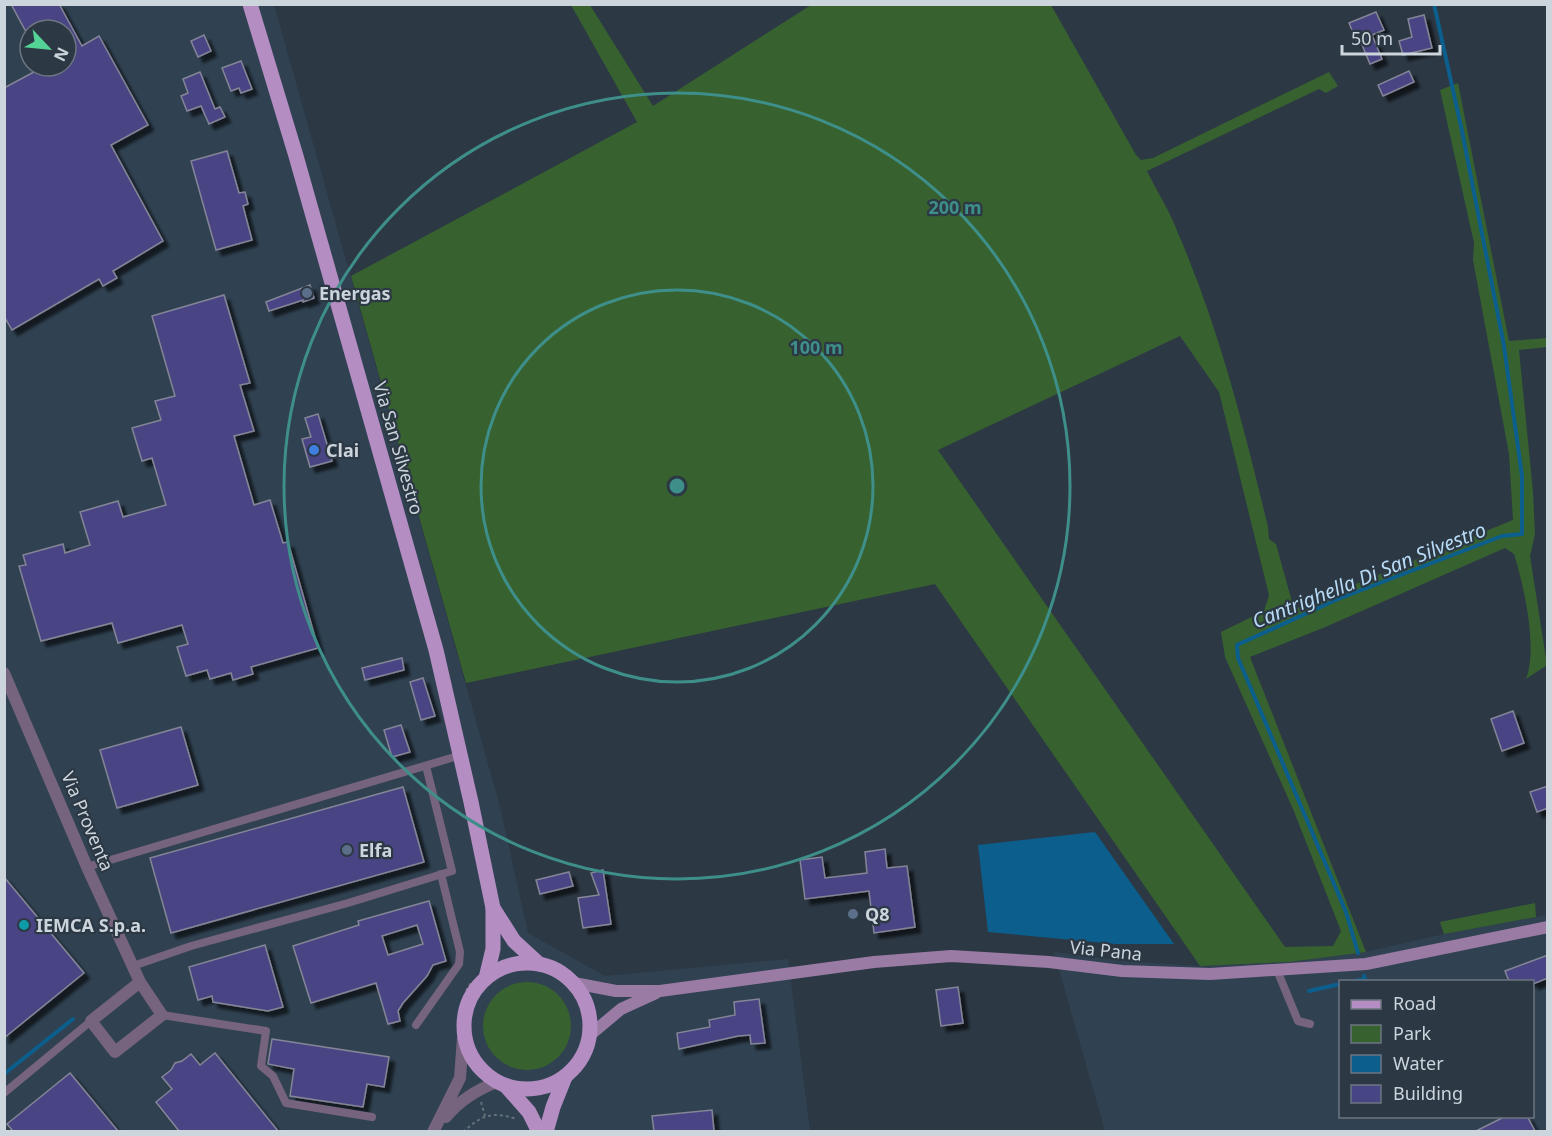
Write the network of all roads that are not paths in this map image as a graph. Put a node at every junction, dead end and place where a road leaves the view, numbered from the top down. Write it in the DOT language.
graph roads {
  1 [pos="250,4"];
  2 [pos="4,673"];
  3 [pos="461,755"];
  4 [pos="426,766"];
  5 [pos="87,867"];
  6 [pos="441,874"];
  7 [pos="493,908"];
  8 [pos="1548,927"];
  9 [pos="539,963"];
  10 [pos="133,966"];
  11 [pos="1277,970"];
  12 [pos="486,978"];
  13 [pos="140,982"];
  14 [pos="574,983"];
  15 [pos="660,991"];
  16 [pos="162,1015"];
  17 [pos="91,1020"];
  18 [pos="464,1024"];
  19 [pos="1310,1024"];
  20 [pos="416,1025"];
  21 [pos="590,1035"];
  22 [pos="565,1077"];
  23 [pos="502,1084"];
  24 [pos="4,1093"];
  25 [pos="372,1117"];
  26 [pos="540,1130"];
  27 [pos="433,1131"];
  1 -- 3 [label="main road, Via San Silvestro"];
  2 -- 5 [label="street, Via Proventa"];
  3 -- 4 [label="lane"];
  3 -- 7 [label="main road, Via San Silvestro"];
  4 -- 5 [label="lane"];
  4 -- 6 [label="lane"];
  5 -- 10 [label="street, Via Proventa"];
  6 -- 10 [label="lane"];
  6 -- 20 [label="lane"];
  7 -- 9 [label="main road, Via San Silvestro"];
  7 -- 12 [label="main road, Via San Silvestro"];
  8 -- 11 [label="street, Via Pana"];
  9 -- 12 [label="main road"];
  9 -- 14 [label="main road"];
  10 -- 13 [label="street, Via Proventa"];
  11 -- 15 [label="street, Via Pana"];
  11 -- 19 [label="lane"];
  12 -- 18 [label="main road"];
  13 -- 16 [label="street, Via Proventa"];
  13 -- 17 [label="street"];
  14 -- 15 [label="street, Via Pana"];
  14 -- 21 [label="main road"];
  15 -- 21 [label="street, Via Pana"];
  16 -- 17 [label="street"];
  16 -- 25 [label="lane"];
  17 -- 24 [label="lane"];
  18 -- 23 [label="main road"];
  18 -- 27 [label="street"];
  21 -- 22 [label="main road"];
  22 -- 23 [label="main road"];
  22 -- 26 [label="main road"];
  23 -- 26 [label="main road"];
  23 -- 27 [label="street"];
}
